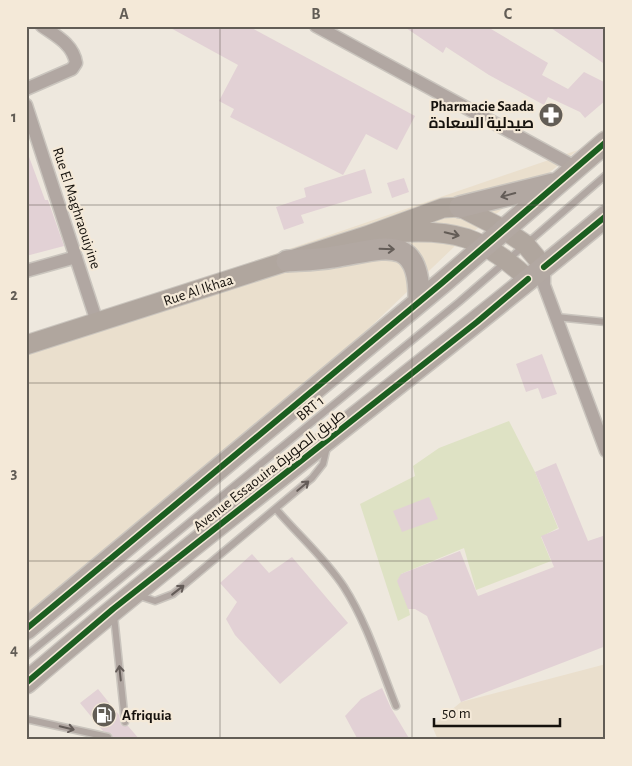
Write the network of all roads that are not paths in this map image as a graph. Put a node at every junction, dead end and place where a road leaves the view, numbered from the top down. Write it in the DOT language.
graph roads {
  1 [pos="42,26"];
  2 [pos="316,26"];
  3 [pos="26,89"];
  4 [pos="26,105"];
  5 [pos="606,142"];
  6 [pos="575,167"];
  7 [pos="606,175"];
  8 [pos="555,184"];
  9 [pos="460,207"];
  10 [pos="606,216"];
  11 [pos="503,230"];
  12 [pos="369,235"];
  13 [pos="525,244"];
  14 [pos="484,245"];
  15 [pos="76,257"];
  16 [pos="507,260"];
  17 [pos="287,261"];
  18 [pos="26,271"];
  19 [pos="539,277"];
  20 [pos="419,300"];
  21 [pos="556,317"];
  22 [pos="97,322"];
  23 [pos="606,322"];
  24 [pos="26,345"];
  25 [pos="328,438"];
  26 [pos="606,451"];
  27 [pos="276,509"];
  28 [pos="134,594"];
  29 [pos="114,609"];
  30 [pos="26,629"];
  31 [pos="26,656"];
  32 [pos="26,682"];
  33 [pos="396,706"];
  34 [pos="26,719"];
  35 [pos="125,722"];
  36 [pos="108,737"];
  1 -- 3 [label="street"];
  2 -- 6 [label="street"];
  4 -- 15 [label="street, Rue El Maghraouiyine"];
  5 -- 6 [label="main road"];
  6 -- 8 [label="main road"];
  7 -- 13 [label="lane, BRT 1"];
  8 -- 9 [label="main road, one-way"];
  8 -- 11 [label="main road"];
  9 -- 11 [label="street"];
  9 -- 12 [label="street, Rue Al Ikhaa"];
  10 -- 19 [label="main road, Avenue Essaouira طريق الصويرة"];
  11 -- 13 [label="street"];
  11 -- 14 [label="main road, Avenue Essaouira طريق الصويرة"];
  12 -- 14 [label="street, Rue Al Ikhaa, one-way"];
  12 -- 17 [label="street, Rue Al Ikhaa"];
  13 -- 16 [label="lane, BRT 1"];
  13 -- 19 [label="street"];
  14 -- 16 [label="street, Rue Al Ikhaa"];
  14 -- 20 [label="main road, Avenue Essaouira طريق الصويرة"];
  15 -- 18 [label="street"];
  15 -- 22 [label="street, Rue El Maghraouiyine"];
  16 -- 19 [label="street, Rue Al Ikhaa"];
  16 -- 31 [label="lane, BRT 1"];
  17 -- 20 [label="main road, one-way"];
  17 -- 22 [label="street, Rue Al Ikhaa"];
  19 -- 21 [label="street"];
  19 -- 25 [label="main road, Avenue Essaouira طريق الصويرة"];
  20 -- 30 [label="main road, Avenue Essaouira طريق الصويرة"];
  21 -- 23 [label="lane"];
  21 -- 26 [label="street"];
  22 -- 24 [label="street, Rue Al Ikhaa"];
  27 -- 25 [label="lane, one-way"];
  25 -- 28 [label="main road, Avenue Essaouira طريق الصويرة"];
  28 -- 27 [label="lane, one-way"];
  27 -- 33 [label="lane"];
  28 -- 29 [label="main road, Avenue Essaouira طريق الصويرة"];
  29 -- 32 [label="main road, Avenue Essaouira طريق الصويرة"];
  35 -- 29 [label="lane, one-way"];
  34 -- 36 [label="lane, one-way"];
}
